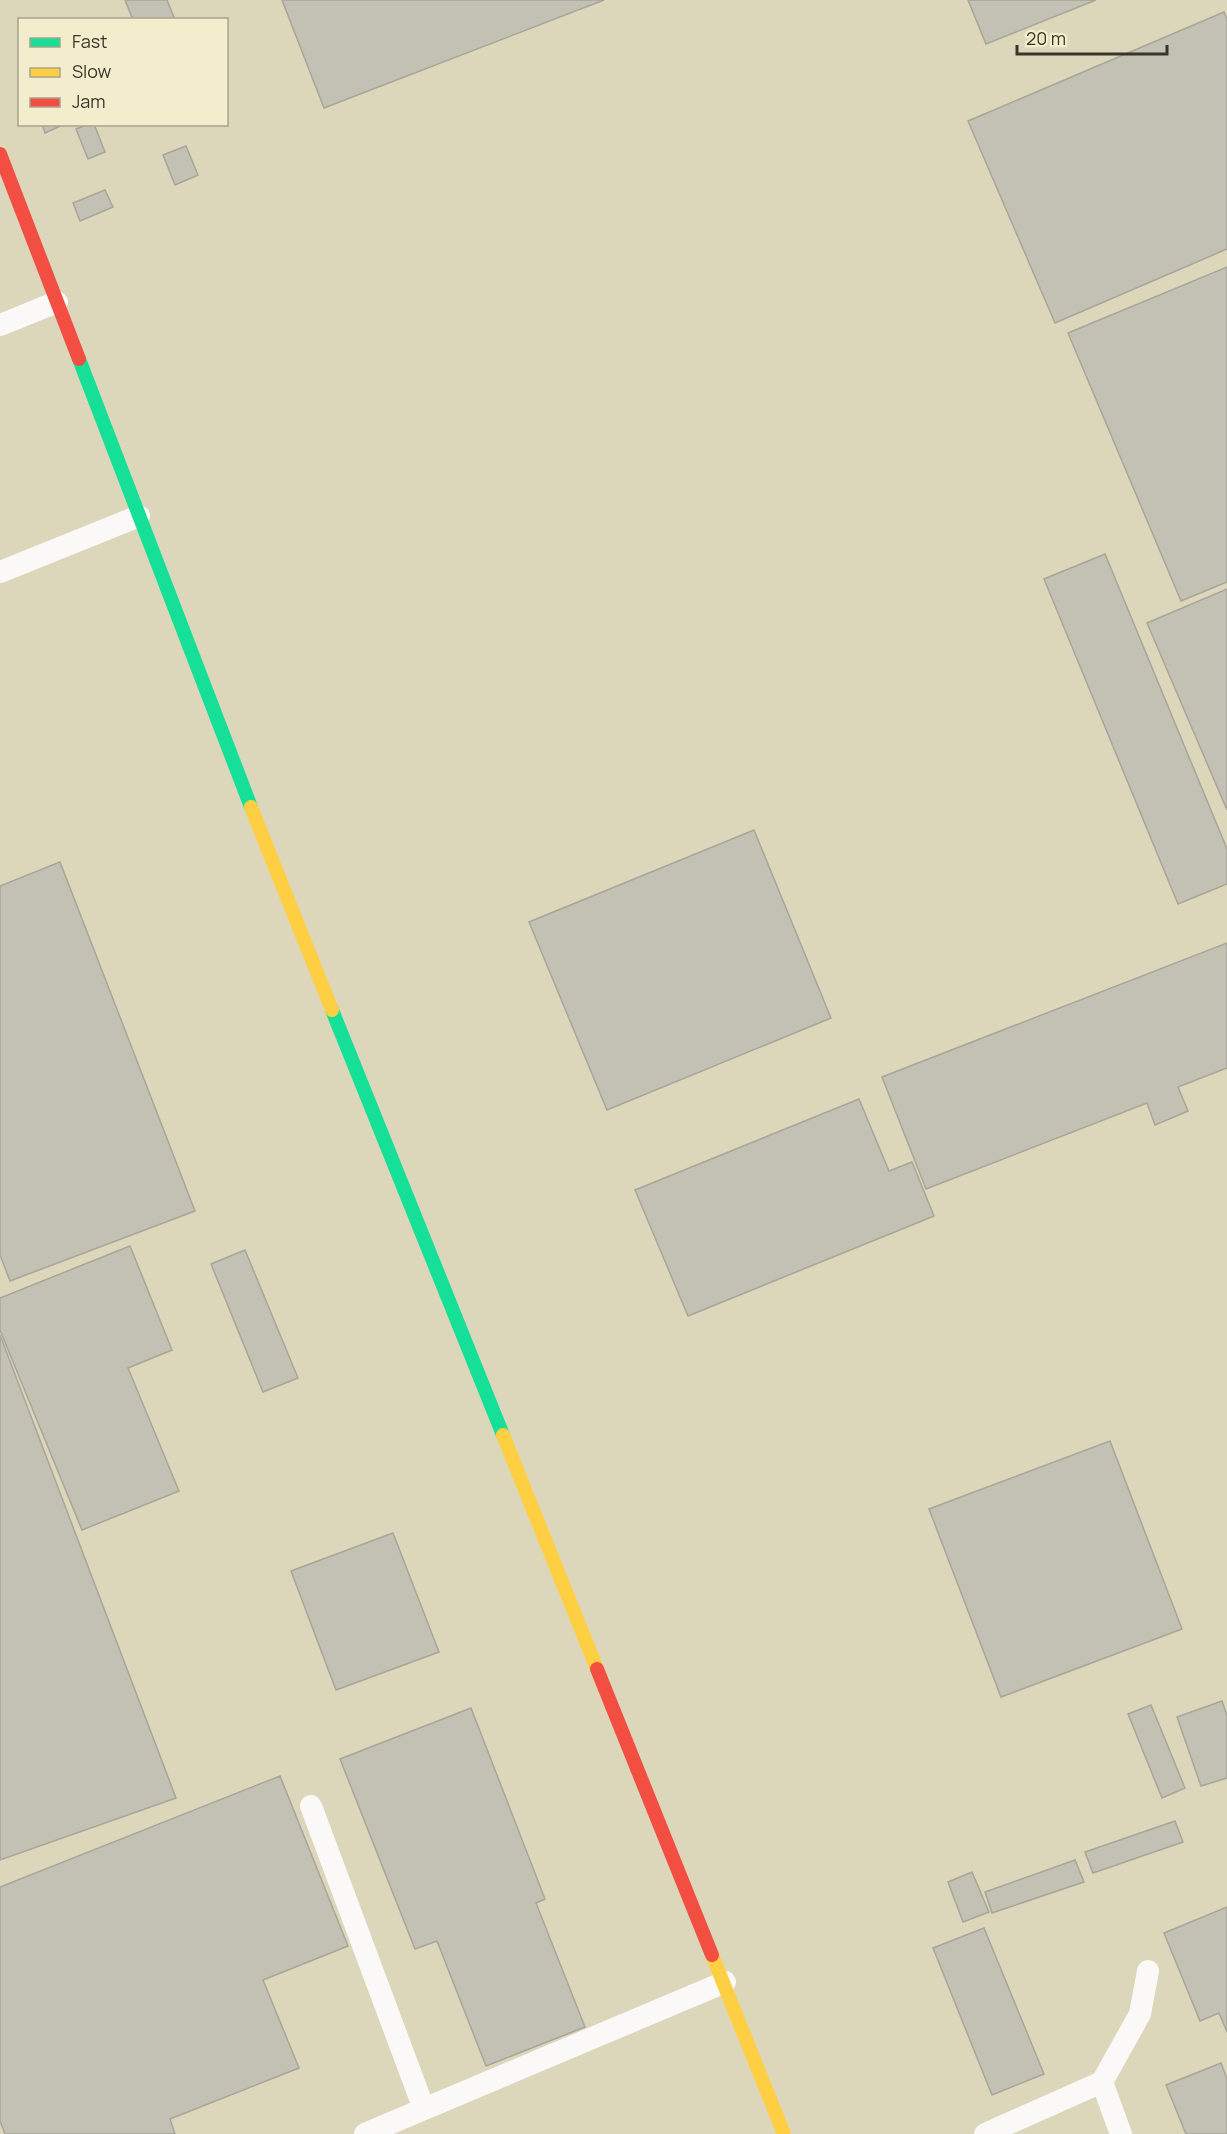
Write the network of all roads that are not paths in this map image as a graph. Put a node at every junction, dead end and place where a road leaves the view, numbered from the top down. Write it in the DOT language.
graph roads {
  1 [pos="0,154"];
  2 [pos="57,302"];
  3 [pos="0,325"];
  4 [pos="139,516"];
  5 [pos="0,572"];
  6 [pos="311,1806"];
  7 [pos="1148,1971"];
  8 [pos="725,1982"];
  9 [pos="1102,2082"];
  10 [pos="424,2109"];
  11 [pos="365,2134"];
  12 [pos="784,2134"];
  13 [pos="985,2134"];
  14 [pos="1121,2134"];
  1 -- 2 [label="street"];
  2 -- 3 [label="lane"];
  2 -- 4 [label="street"];
  4 -- 5 [label="lane"];
  4 -- 8 [label="street"];
  6 -- 10 [label="lane"];
  7 -- 9 [label="lane"];
  8 -- 10 [label="lane"];
  8 -- 12 [label="street"];
  9 -- 13 [label="lane"];
  9 -- 14 [label="lane"];
  10 -- 11 [label="lane"];
}
